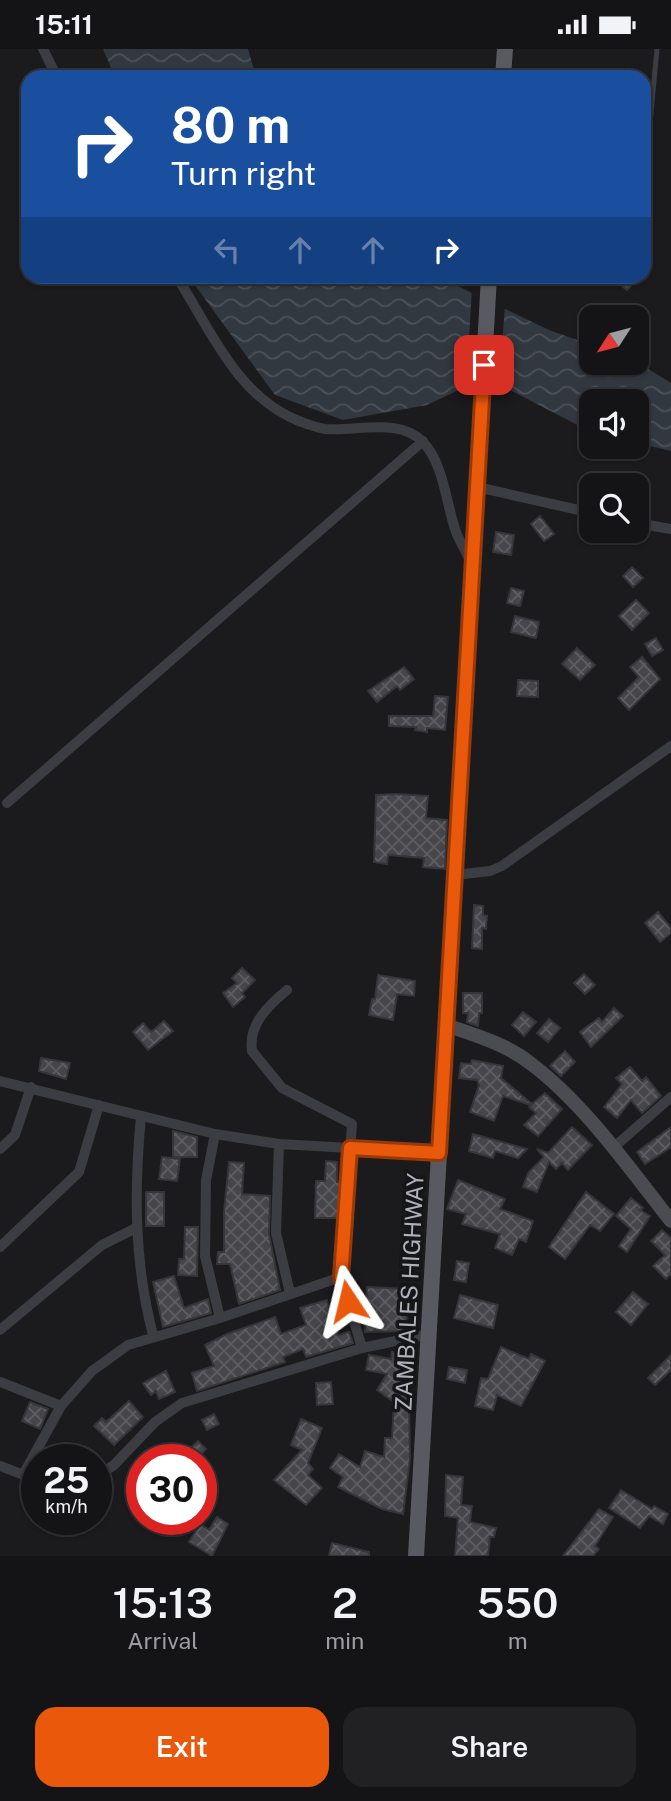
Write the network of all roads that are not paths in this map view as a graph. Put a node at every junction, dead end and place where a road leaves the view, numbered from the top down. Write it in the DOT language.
graph roads {
  1 [pos="43,49"];
  2 [pos="505,49"];
  3 [pos="657,49"];
  4 [pos="54,70"];
  5 [pos="504,70"];
  6 [pos="651,113"];
  7 [pos="181,284"];
  8 [pos="489,284"];
  9 [pos="423,441"];
  10 [pos="477,488"];
  11 [pos="579,510"];
  12 [pos="649,525"];
  13 [pos="671,529"];
  14 [pos="472,566"];
  15 [pos="671,747"];
  16 [pos="7,803"];
  17 [pos="455,875"];
  18 [pos="287,990"];
  19 [pos="446,1025"];
  20 [pos="0,1081"];
  21 [pos="31,1087"];
  22 [pos="671,1097"];
  23 [pos="99,1105"];
  24 [pos="141,1116"];
  25 [pos="215,1134"];
  26 [pos="279,1144"];
  27 [pos="350,1148"];
  28 [pos="613,1148"];
  29 [pos="0,1149"];
  30 [pos="439,1153"];
  31 [pos="671,1221"];
  32 [pos="135,1228"];
  33 [pos="0,1247"];
  34 [pos="341,1277"];
  35 [pos="290,1293"];
  36 [pos="220,1318"];
  37 [pos="0,1330"];
  38 [pos="429,1334"];
  39 [pos="153,1335"];
  40 [pos="362,1347"];
  41 [pos="0,1382"];
  42 [pos="61,1406"];
  43 [pos="40,1444"];
  44 [pos="112,1466"];
  45 [pos="0,1467"];
  46 [pos="21,1474"];
  47 [pos="416,1556"];
  1 -- 4 [label="street"];
  2 -- 5 [label="main road"];
  3 -- 6 [label="lane"];
  7 -- 9 [label="street"];
  8 -- 10 [label="main road, ZAMBALES HIGHWAY"];
  9 -- 14 [label="street"];
  9 -- 16 [label="street"];
  10 -- 11 [label="street"];
  10 -- 14 [label="main road, ZAMBALES HIGHWAY"];
  12 -- 13 [label="street"];
  14 -- 17 [label="main road, ZAMBALES HIGHWAY"];
  15 -- 17 [label="street"];
  17 -- 19 [label="main road, ZAMBALES HIGHWAY"];
  18 -- 27 [label="street"];
  19 -- 28 [label="street"];
  19 -- 30 [label="main road, ZAMBALES HIGHWAY"];
  20 -- 21 [label="street"];
  21 -- 23 [label="street"];
  21 -- 29 [label="street"];
  22 -- 28 [label="street"];
  23 -- 24 [label="street"];
  23 -- 33 [label="street"];
  24 -- 25 [label="street"];
  24 -- 32 [label="street"];
  25 -- 26 [label="street"];
  25 -- 36 [label="street"];
  26 -- 27 [label="street"];
  26 -- 35 [label="street"];
  27 -- 30 [label="street"];
  27 -- 34 [label="street"];
  28 -- 31 [label="street"];
  30 -- 38 [label="main road, ZAMBALES HIGHWAY"];
  32 -- 37 [label="street"];
  32 -- 39 [label="street"];
  34 -- 35 [label="street"];
  34 -- 40 [label="street"];
  35 -- 36 [label="street"];
  36 -- 39 [label="street"];
  38 -- 40 [label="street"];
  38 -- 47 [label="main road, ZAMBALES HIGHWAY"];
  39 -- 42 [label="street"];
  40 -- 44 [label="street"];
  41 -- 42 [label="street"];
  42 -- 43 [label="street"];
  45 -- 46 [label="street"];
}
